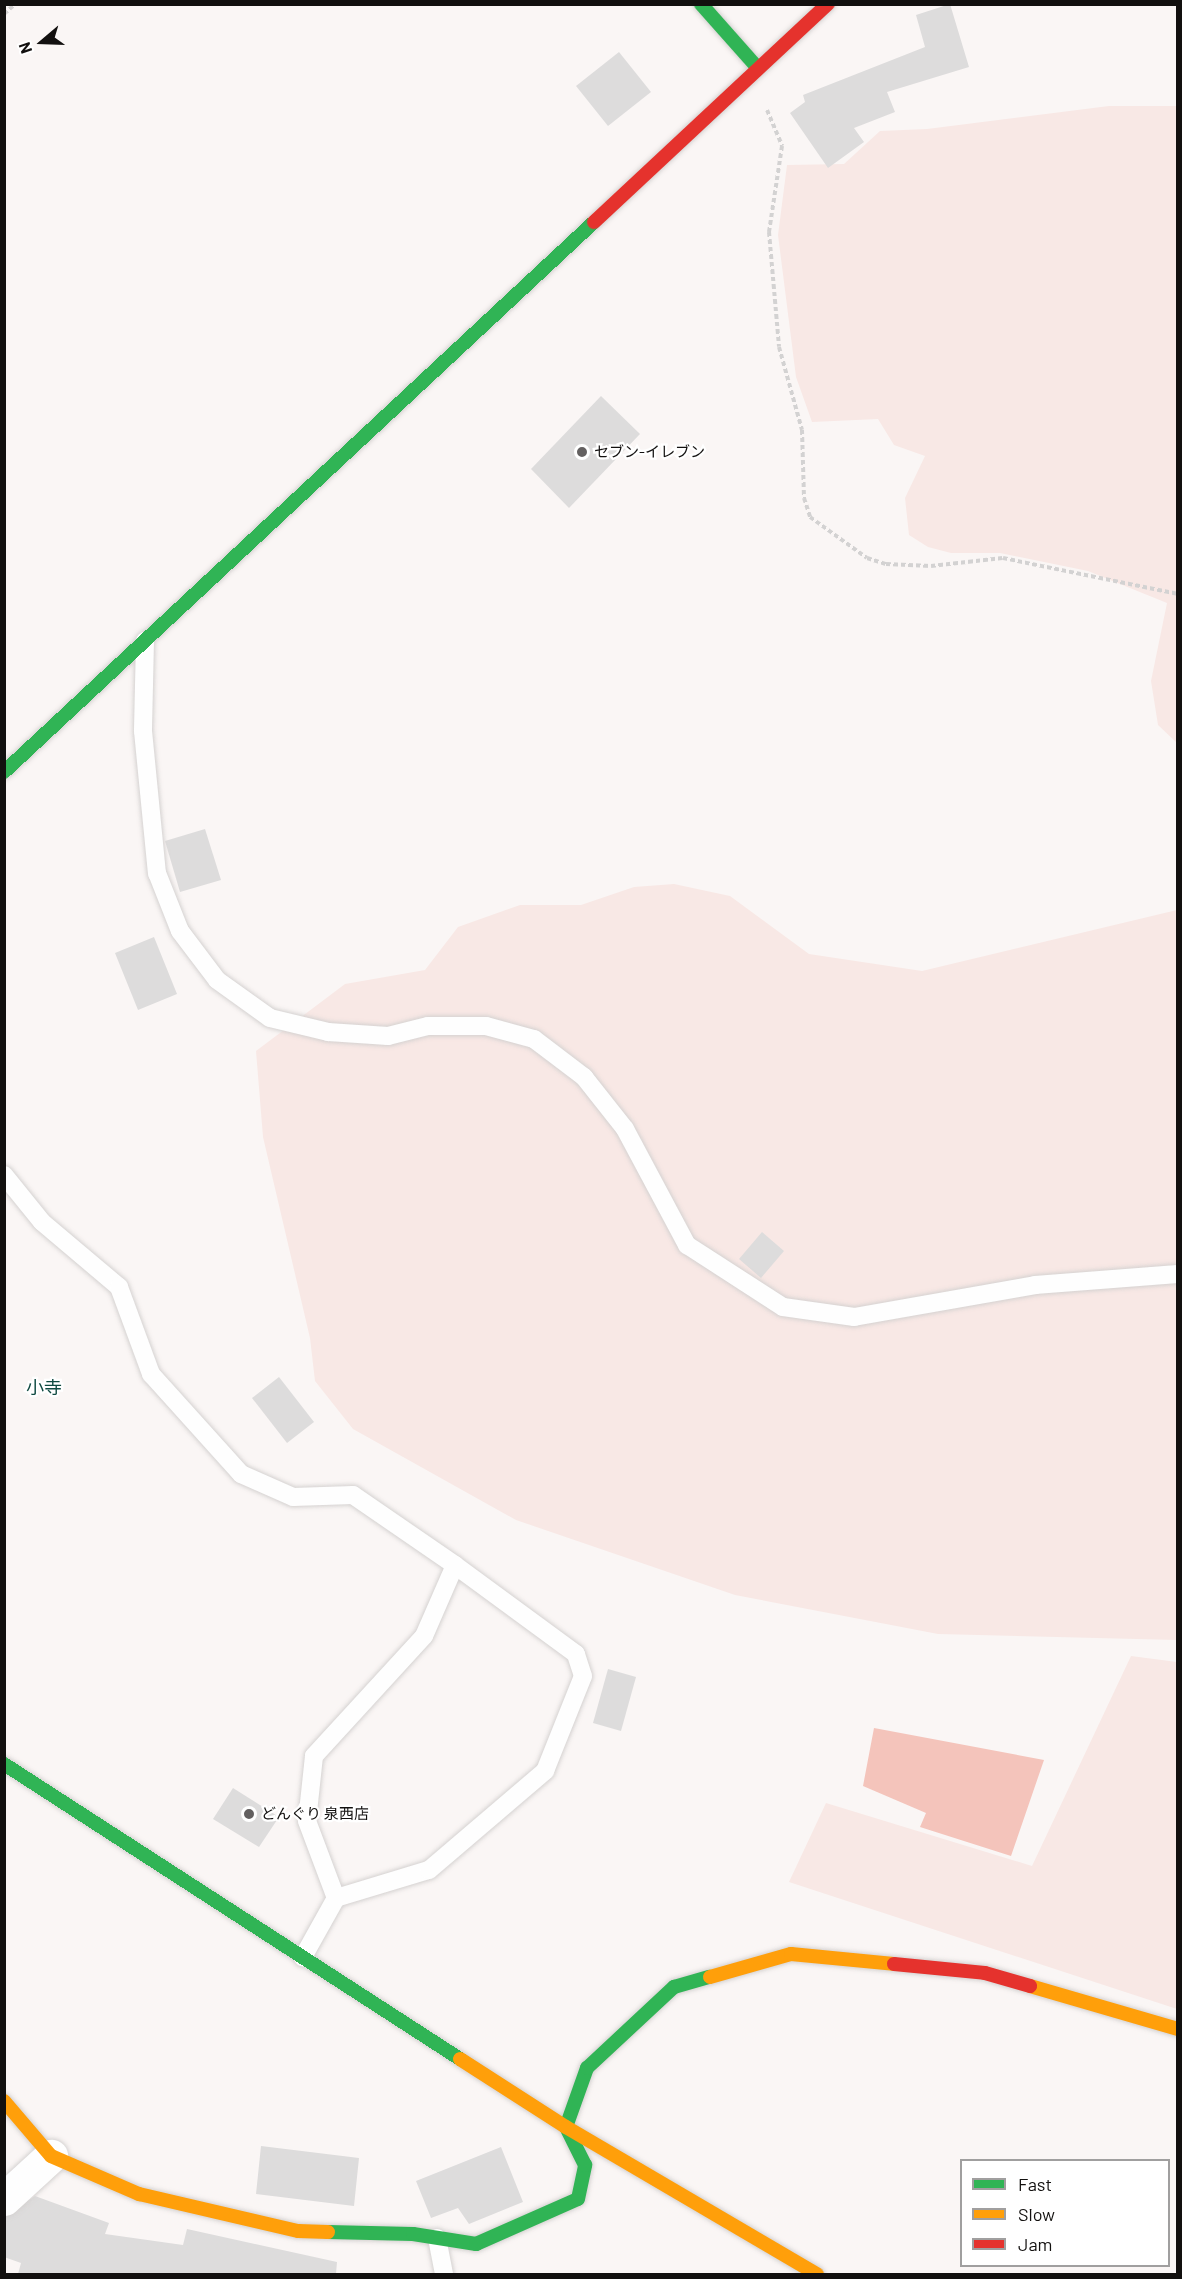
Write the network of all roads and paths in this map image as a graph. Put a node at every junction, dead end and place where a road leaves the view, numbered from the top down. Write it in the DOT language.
graph roads {
  1 [pos="15,4"];
  2 [pos="701,4"];
  3 [pos="828,4"];
  4 [pos="4,14"];
  5 [pos="753,71"];
  6 [pos="1178,594"];
  7 [pos="145,641"];
  8 [pos="4,772"];
  9 [pos="4,1175"];
  10 [pos="1178,1274"];
  11 [pos="455,1565"];
  12 [pos="4,1764"];
  13 [pos="336,1898"];
  14 [pos="303,1957"];
  15 [pos="1178,2029"];
  16 [pos="4,2101"];
  17 [pos="566,2127"];
  18 [pos="51,2156"];
  19 [pos="4,2199"];
  20 [pos="437,2238"];
  21 [pos="444,2274"];
  22 [pos="817,2274"];
  1 -- 4 [label="path"];
  2 -- 5 [label="street"];
  3 -- 5 [label="street"];
  5 -- 6 [label="path"];
  5 -- 7 [label="street"];
  7 -- 8 [label="street"];
  7 -- 10 [label="lane"];
  9 -- 11 [label="lane"];
  11 -- 13 [label="lane"];
  11 -- 13 [label="lane"];
  12 -- 14 [label="street"];
  13 -- 14 [label="lane"];
  14 -- 17 [label="street"];
  15 -- 17 [label="street"];
  16 -- 18 [label="street"];
  17 -- 20 [label="street"];
  17 -- 22 [label="street"];
  18 -- 19 [label="street"];
  18 -- 20 [label="street"];
  20 -- 21 [label="lane"];
}
